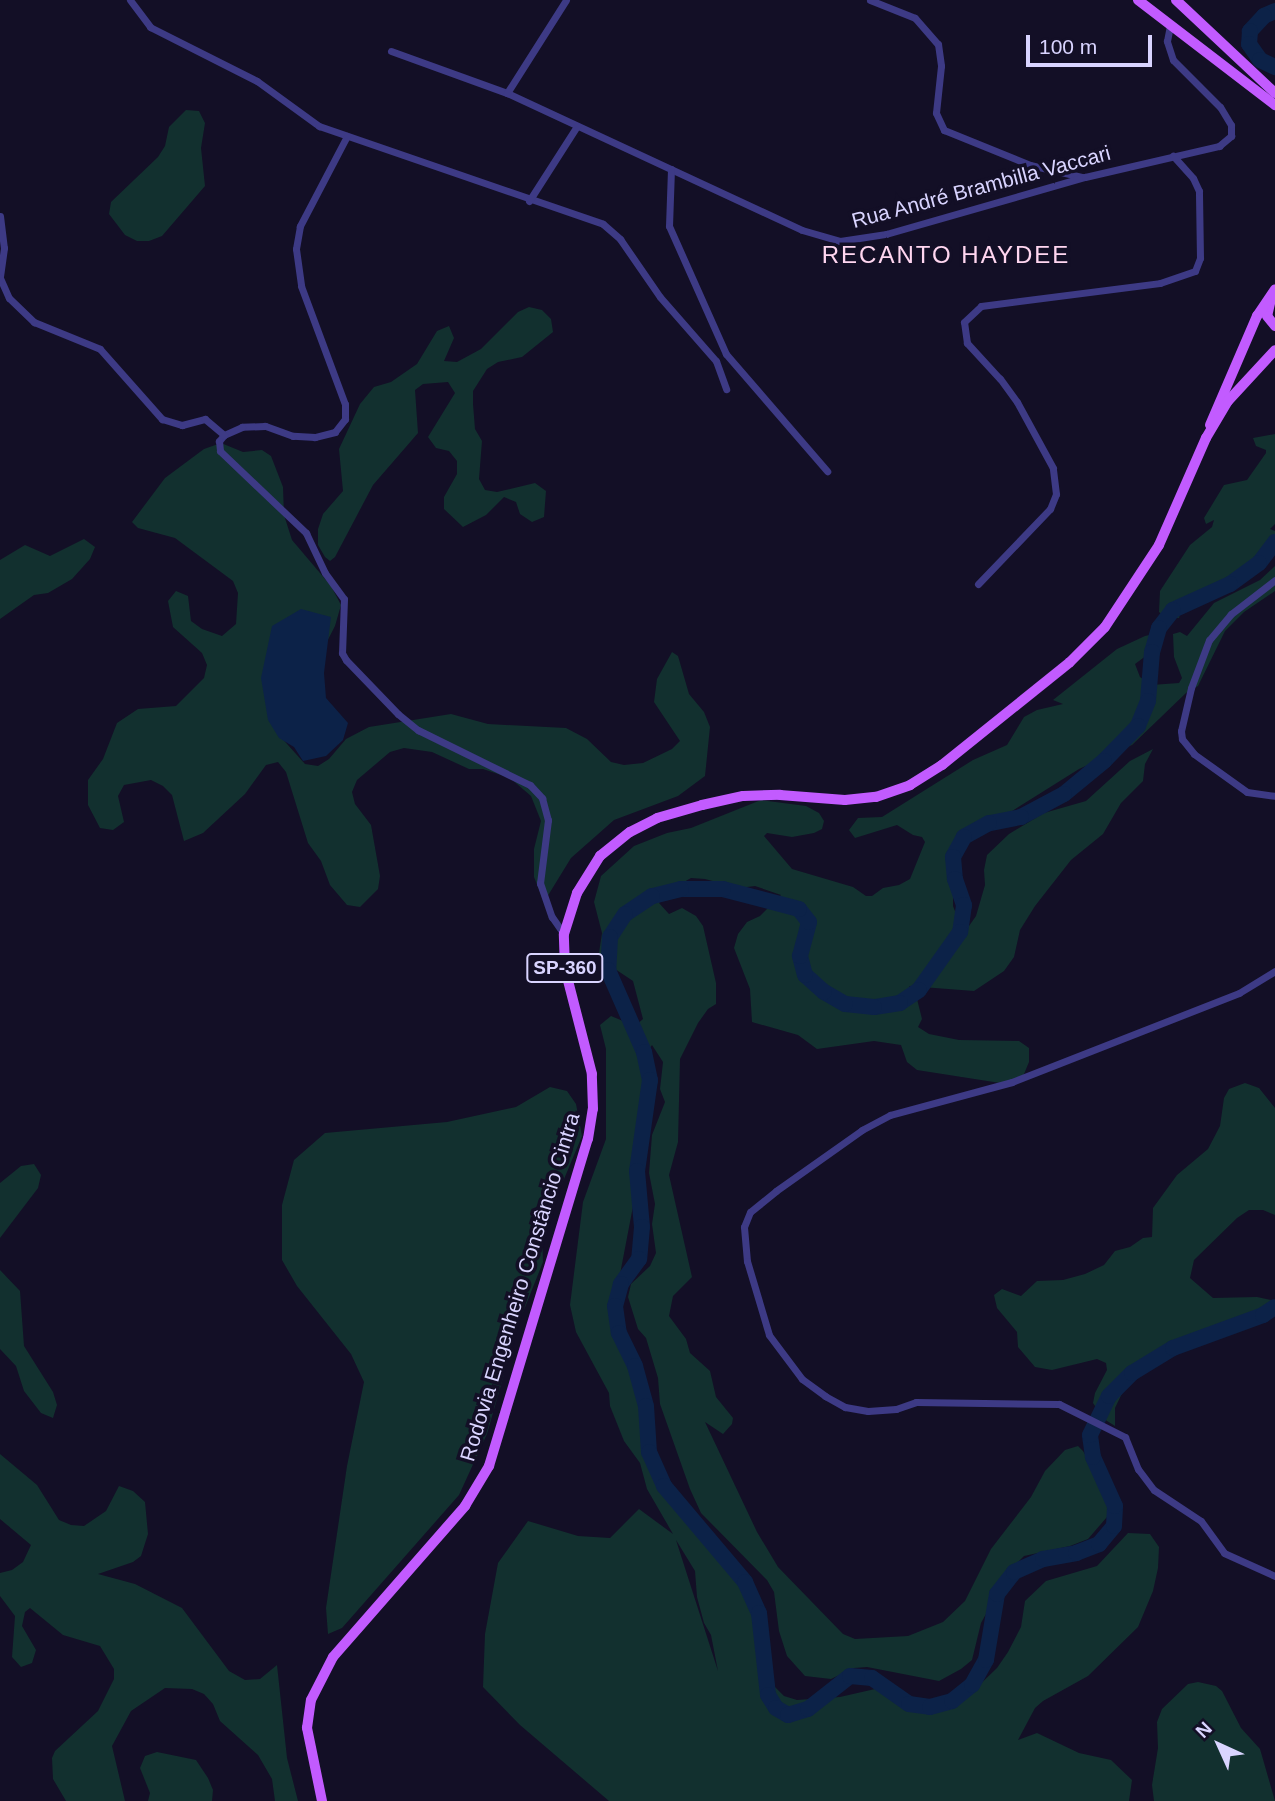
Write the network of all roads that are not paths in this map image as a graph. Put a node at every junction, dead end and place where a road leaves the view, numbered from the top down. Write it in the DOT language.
graph roads {
  1 [pos="130,0"];
  2 [pos="566,0"];
  3 [pos="870,0"];
  4 [pos="1138,0"];
  5 [pos="1176,0"];
  6 [pos="1170,26"];
  7 [pos="391,51"];
  8 [pos="1249,72"];
  9 [pos="1275,83"];
  10 [pos="507,93"];
  11 [pos="1275,93"];
  12 [pos="1275,105"];
  13 [pos="577,126"];
  14 [pos="347,136"];
  15 [pos="1173,156"];
  16 [pos="671,169"];
  17 [pos="1084,177"];
  18 [pos="529,201"];
  19 [pos="0,216"];
  20 [pos="0,277"];
  21 [pos="1275,290"];
  22 [pos="1275,326"];
  23 [pos="1275,350"];
  24 [pos="726,389"];
  25 [pos="224,435"];
  26 [pos="1206,438"];
  27 [pos="827,471"];
  28 [pos="1275,580"];
  29 [pos="978,584"];
  30 [pos="1275,796"];
  31 [pos="564,934"];
  32 [pos="1275,971"];
  33 [pos="1275,1576"];
  34 [pos="322,1801"];
  1 -- 14 [label="street"];
  2 -- 10 [label="street"];
  3 -- 17 [label="street"];
  4 -- 6 [label="main road"];
  5 -- 8 [label="main road"];
  6 -- 12 [label="main road"];
  6 -- 15 [label="street, Rua André Brambilla Vaccari"];
  7 -- 10 [label="street, Rua André Brambilla Vaccari"];
  8 -- 9 [label="street"];
  8 -- 11 [label="main road"];
  10 -- 13 [label="street, Rua André Brambilla Vaccari"];
  13 -- 16 [label="street, Rua André Brambilla Vaccari"];
  13 -- 18 [label="street"];
  14 -- 18 [label="street"];
  14 -- 25 [label="street"];
  15 -- 17 [label="street, Rua André Brambilla Vaccari"];
  15 -- 29 [label="street"];
  16 -- 17 [label="street, Rua André Brambilla Vaccari"];
  16 -- 27 [label="street"];
  18 -- 24 [label="street"];
  19 -- 20 [label="street"];
  20 -- 25 [label="street"];
  21 -- 22 [label="main road"];
  21 -- 26 [label="main road, Rodovia Engenheiro Constâncio Cintra / SP-360"];
  23 -- 26 [label="main road, Rodovia Engenheiro Constâncio Cintra / SP-360"];
  25 -- 31 [label="street"];
  26 -- 31 [label="main road, Rodovia Engenheiro Constâncio Cintra / SP-360"];
  28 -- 30 [label="street"];
  31 -- 34 [label="main road, Rodovia Engenheiro Constâncio Cintra / SP-360"];
  32 -- 33 [label="street"];
}
